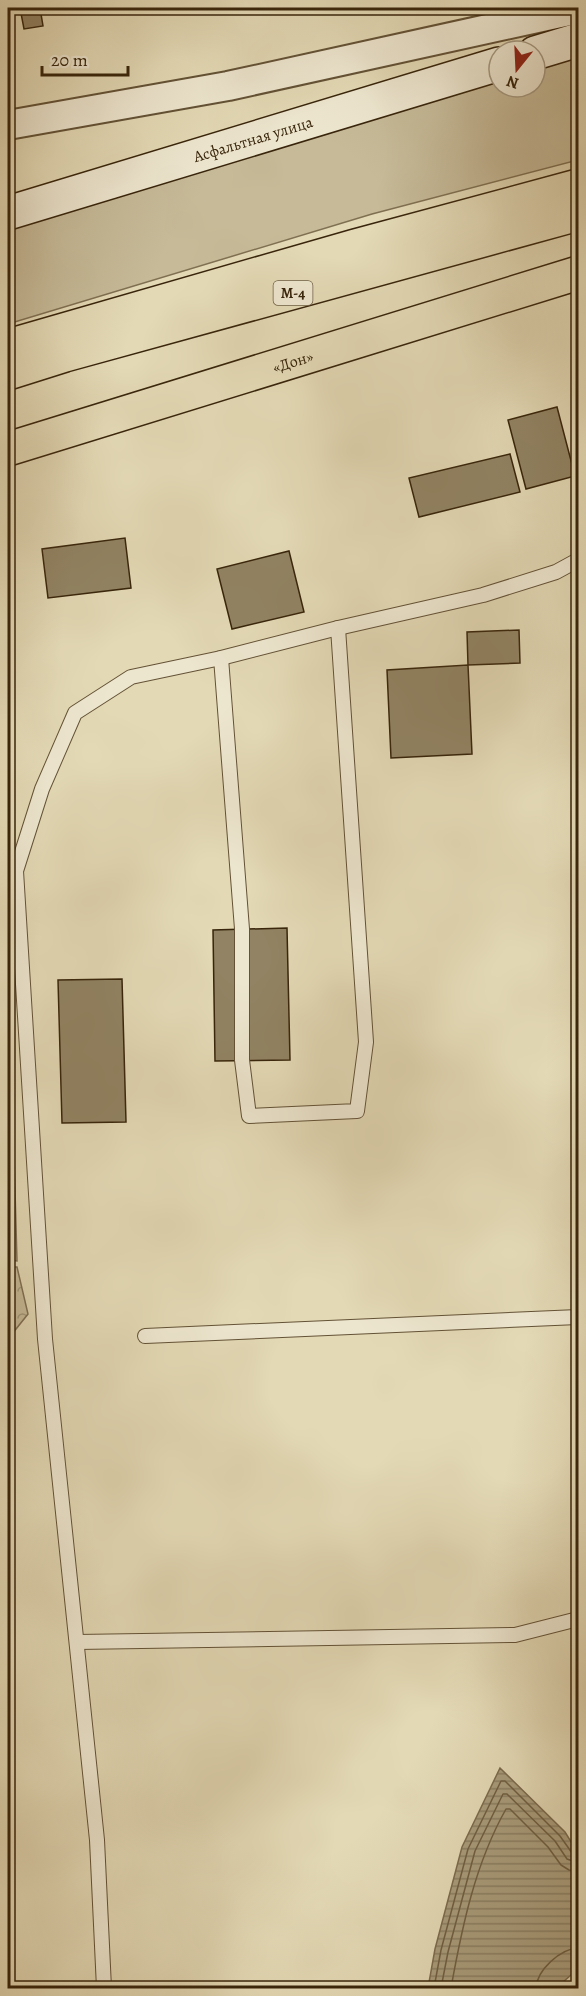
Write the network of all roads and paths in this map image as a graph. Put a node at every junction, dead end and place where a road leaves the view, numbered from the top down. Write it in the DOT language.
graph roads {
  1 [pos="579,9"];
  2 [pos="579,40"];
  3 [pos="547,49"];
  4 [pos="487,68"];
  5 [pos="8,124"];
  6 [pos="579,186"];
  7 [pos="8,213"];
  8 [pos="579,214"];
  9 [pos="579,273"];
  10 [pos="579,281"];
  11 [pos="508,294"];
  12 [pos="8,346"];
  13 [pos="8,373"];
  14 [pos="8,449"];
  15 [pos="579,560"];
  16 [pos="338,628"];
  17 [pos="221,658"];
  18 [pos="579,1317"];
  19 [pos="145,1336"];
  20 [pos="579,1619"];
  21 [pos="77,1642"];
  22 [pos="104,1989"];
  1 -- 5 [label="street"];
  2 -- 3 [label="street"];
  4 -- 7 [label="street, Асфальтная улица"];
  6 -- 12 [label="highway"];
  8 -- 13 [label="highway, М-4"];
  9 -- 11 [label="highway, «Дон»"];
  10 -- 11 [label="highway"];
  11 -- 14 [label="highway, «Дон»"];
  15 -- 16 [label="lane"];
  16 -- 17 [label="lane"];
  16 -- 17 [label="lane"];
  17 -- 21 [label="lane"];
  18 -- 19 [label="lane"];
  20 -- 21 [label="lane"];
  21 -- 22 [label="lane"];
}
